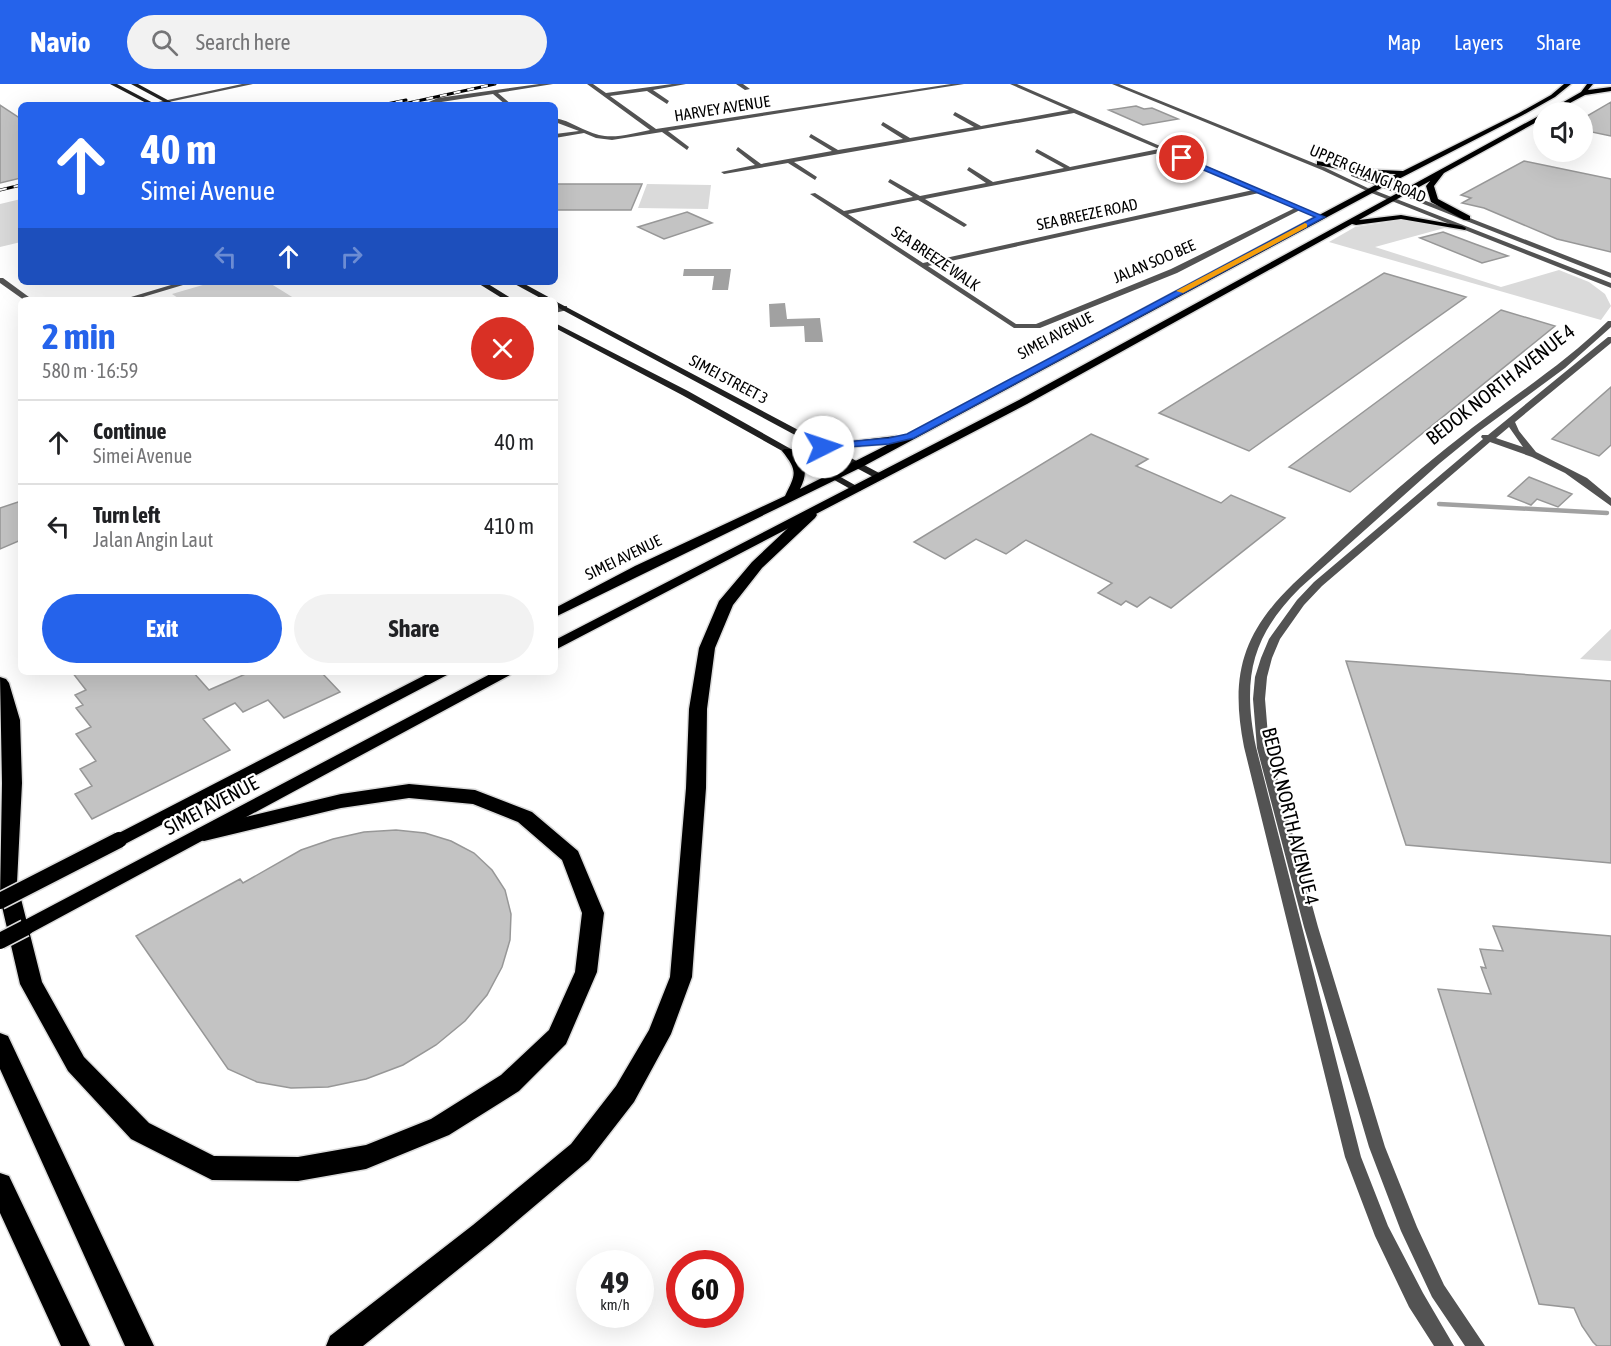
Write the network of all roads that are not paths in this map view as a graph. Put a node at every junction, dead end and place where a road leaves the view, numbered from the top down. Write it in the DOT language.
graph roads {
  1 [pos="113,84"];
  2 [pos="134,84"];
  3 [pos="250,84"];
  4 [pos="550,84"];
  5 [pos="590,84"];
  6 [pos="683,84"];
  7 [pos="740,84"];
  8 [pos="961,84"];
  9 [pos="1013,84"];
  10 [pos="1115,84"];
  11 [pos="1122,84"];
  12 [pos="1590,84"];
  13 [pos="675,85"];
  14 [pos="1563,86"];
  15 [pos="648,89"];
  16 [pos="747,89"];
  17 [pos="1611,89"];
  18 [pos="494,92"];
  19 [pos="1583,93"];
  20 [pos="606,95"];
  21 [pos="166,101"];
  22 [pos="149,102"];
  23 [pos="162,102"];
  24 [pos="433,102"];
  25 [pos="506,102"];
  26 [pos="667,102"];
  27 [pos="1567,102"];
  28 [pos="1074,111"];
  29 [pos="955,114"];
  30 [pos="558,121"];
  31 [pos="1533,121"];
  32 [pos="883,124"];
  33 [pos="981,128"];
  34 [pos="664,131"];
  35 [pos="582,132"];
  36 [pos="656,132"];
  37 [pos="558,136"];
  38 [pos="811,136"];
  39 [pos="909,140"];
  40 [pos="687,148"];
  41 [pos="738,149"];
  42 [pos="1164,150"];
  43 [pos="1037,151"];
  44 [pos="837,152"];
  45 [pos="789,161"];
  46 [pos="1320,163"];
  47 [pos="760,166"];
  48 [pos="1070,168"];
  49 [pos="969,169"];
  50 [pos="1443,169"];
  51 [pos="724,172"];
  52 [pos="1408,172"];
  53 [pos="815,178"];
  54 [pos="890,181"];
  55 [pos="993,184"];
  56 [pos="1380,185"];
  57 [pos="1258,191"];
  58 [pos="1371,191"];
  59 [pos="1402,192"];
  60 [pos="813,194"];
  61 [pos="919,198"];
  62 [pos="1390,198"];
  63 [pos="1300,208"];
  64 [pos="844,213"];
  65 [pos="1321,217"];
  66 [pos="1467,218"];
  67 [pos="1347,224"];
  68 [pos="964,225"];
  69 [pos="1462,228"];
  70 [pos="922,264"];
  71 [pos="1610,276"];
  72 [pos="0,280"];
  73 [pos="164,285"];
  74 [pos="178,285"];
  75 [pos="485,285"];
  76 [pos="521,285"];
  77 [pos="1611,286"];
  78 [pos="0,290"];
  79 [pos="25,297"];
  80 [pos="122,297"];
  81 [pos="136,297"];
  82 [pos="505,297"];
  83 [pos="543,297"];
  84 [pos="18,302"];
  85 [pos="558,305"];
  86 [pos="564,308"];
  87 [pos="558,310"];
  88 [pos="1611,322"];
  89 [pos="596,325"];
  90 [pos="558,326"];
  91 [pos="1014,326"];
  92 [pos="584,339"];
  93 [pos="1611,339"];
  94 [pos="1511,423"];
  95 [pos="1472,433"];
  96 [pos="910,436"];
  97 [pos="1490,439"];
  98 [pos="823,447"];
  99 [pos="788,451"];
  100 [pos="1533,454"];
  101 [pos="858,465"];
  102 [pos="834,476"];
  103 [pos="880,477"];
  104 [pos="857,489"];
  105 [pos="790,498"];
  106 [pos="1611,503"];
  107 [pos="810,515"];
  108 [pos="558,611"];
  109 [pos="558,644"];
  110 [pos="436,675"];
  111 [pos="499,675"];
  112 [pos="0,683"];
  113 [pos="204,834"];
  114 [pos="0,901"];
  115 [pos="0,941"];
  116 [pos="0,1043"];
  117 [pos="0,1185"];
  118 [pos="76,1346"];
  119 [pos="140,1346"];
  120 [pos="340,1346"];
  121 [pos="1445,1346"];
  122 [pos="1476,1346"];
  1 -- 22 [label="main road"];
  2 -- 21 [label="main road"];
  3 -- 21 [label="street"];
  4 -- 18 [label="street"];
  5 -- 20 [label="street, HARVEY AVENUE"];
  6 -- 13 [label="street"];
  7 -- 16 [label="street"];
  8 -- 34 [label="street, HARVEY AVENUE"];
  9 -- 28 [label="street"];
  10 -- 58 [label="street, UPPER CHANGI ROAD"];
  11 -- 46 [label="street, UPPER CHANGI ROAD"];
  12 -- 19 [label="main road"];
  13 -- 15 [label="street"];
  14 -- 52 [label="main road, SIMEI AVENUE"];
  15 -- 20 [label="street"];
  15 -- 26 [label="street"];
  17 -- 19 [label="main road"];
  18 -- 24 [label="street"];
  18 -- 25 [label="street"];
  19 -- 27 [label="main road"];
  20 -- 36 [label="street, HARVEY AVENUE"];
  21 -- 23 [label="street"];
  28 -- 33 [label="street"];
  28 -- 42 [label="street"];
  29 -- 33 [label="street"];
  30 -- 35 [label="street"];
  31 -- 50 [label="main road"];
  32 -- 39 [label="street"];
  33 -- 39 [label="street"];
  34 -- 36 [label="street, HARVEY AVENUE"];
  34 -- 40 [label="street, HARVEY AVENUE"];
  35 -- 36 [label="street"];
  35 -- 37 [label="street"];
  38 -- 44 [label="street"];
  39 -- 44 [label="street"];
  41 -- 47 [label="street"];
  42 -- 48 [label="street"];
  42 -- 57 [label="street"];
  43 -- 48 [label="street"];
  44 -- 45 [label="street"];
  45 -- 47 [label="street"];
  45 -- 53 [label="street"];
  46 -- 52 [label="main road"];
  46 -- 56 [label="street, UPPER CHANGI ROAD"];
  47 -- 51 [label="street"];
  48 -- 55 [label="street"];
  49 -- 55 [label="street"];
  50 -- 59 [label="main road"];
  50 -- 66 [label="main road"];
  52 -- 56 [label="main road, SIMEI AVENUE"];
  54 -- 61 [label="street"];
  55 -- 61 [label="street"];
  56 -- 58 [label="main road, SIMEI AVENUE"];
  56 -- 59 [label="street, UPPER CHANGI ROAD"];
  57 -- 63 [label="street"];
  57 -- 70 [label="street, SEA BREEZE ROAD"];
  58 -- 62 [label="street, UPPER CHANGI ROAD"];
  58 -- 65 [label="main road, SIMEI AVENUE"];
  59 -- 62 [label="main road"];
  59 -- 66 [label="street, UPPER CHANGI ROAD"];
  60 -- 64 [label="street, SEA BREEZE WALK"];
  61 -- 64 [label="street"];
  61 -- 68 [label="street"];
  62 -- 67 [label="main road"];
  62 -- 69 [label="street, UPPER CHANGI ROAD"];
  63 -- 65 [label="street"];
  63 -- 91 [label="street, JALAN SOO BEE"];
  64 -- 70 [label="street, SEA BREEZE WALK"];
  65 -- 96 [label="main road, SIMEI AVENUE"];
  66 -- 71 [label="street, UPPER CHANGI ROAD"];
  67 -- 69 [label="main road"];
  67 -- 103 [label="main road"];
  69 -- 77 [label="street, UPPER CHANGI ROAD"];
  70 -- 91 [label="street, SEA BREEZE WALK"];
  72 -- 79 [label="street"];
  73 -- 80 [label="street"];
  74 -- 81 [label="street"];
  75 -- 82 [label="main road"];
  76 -- 83 [label="main road"];
  78 -- 84 [label="street"];
  85 -- 86 [label="main road, SIMEI STREET 3"];
  86 -- 87 [label="street"];
  86 -- 89 [label="main road, SIMEI STREET 3"];
  88 -- 95 [label="street, BEDOK NORTH AVENUE 4"];
  89 -- 92 [label="main road"];
  89 -- 98 [label="main road, SIMEI STREET 3"];
  90 -- 92 [label="main road, SIMEI STREET 3"];
  92 -- 99 [label="main road, SIMEI STREET 3"];
  93 -- 94 [label="street, BEDOK NORTH AVENUE 4"];
  94 -- 97 [label="street, BEDOK NORTH AVENUE 4"];
  94 -- 100 [label="street"];
  95 -- 97 [label="street"];
  95 -- 121 [label="street, BEDOK NORTH AVENUE 4"];
  96 -- 98 [label="main road"];
  96 -- 101 [label="main road, SIMEI AVENUE"];
  97 -- 100 [label="street"];
  97 -- 122 [label="street, BEDOK NORTH AVENUE 4"];
  98 -- 101 [label="main road, SIMEI STREET 3"];
  99 -- 102 [label="main road, SIMEI STREET 3"];
  99 -- 105 [label="main road"];
  100 -- 106 [label="street"];
  101 -- 102 [label="main road, SIMEI AVENUE"];
  101 -- 103 [label="main road, SIMEI STREET 3"];
  102 -- 104 [label="main road, SIMEI STREET 3"];
  102 -- 105 [label="main road, SIMEI AVENUE"];
  103 -- 104 [label="main road"];
  104 -- 107 [label="main road"];
  105 -- 108 [label="main road, SIMEI AVENUE"];
  107 -- 109 [label="main road"];
  107 -- 120 [label="highway"];
  110 -- 114 [label="main road, SIMEI AVENUE, bridge"];
  111 -- 113 [label="main road, SIMEI AVENUE"];
  112 -- 113 [label="highway"];
  113 -- 115 [label="main road, SIMEI AVENUE, bridge"];
  116 -- 119 [label="highway"];
  117 -- 118 [label="highway"];
}
